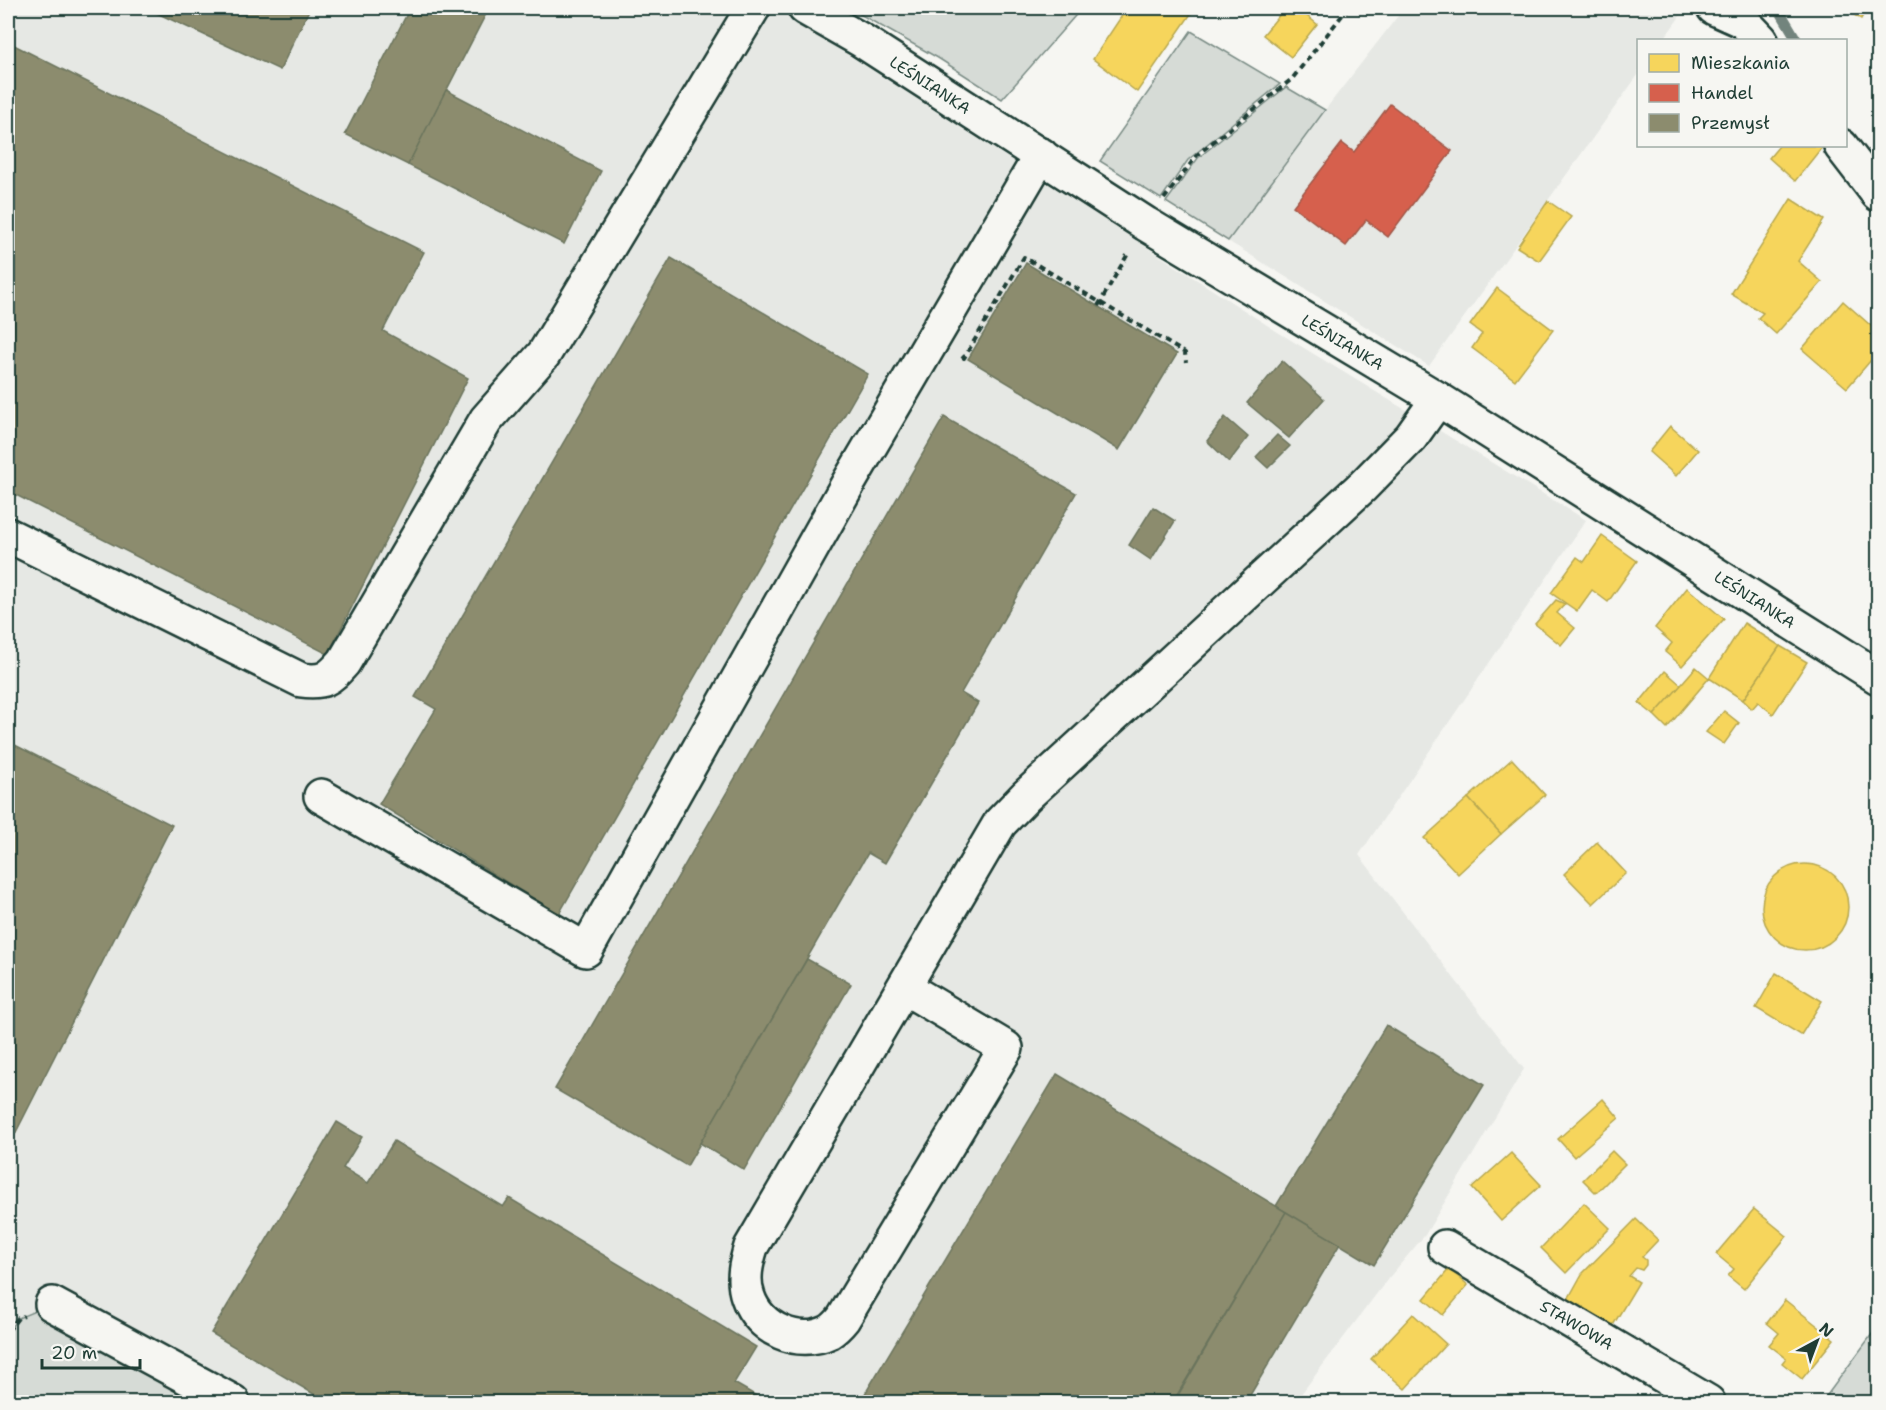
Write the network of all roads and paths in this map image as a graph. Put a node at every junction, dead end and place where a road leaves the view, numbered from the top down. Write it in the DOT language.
graph roads {
  1 [pos="753,8"];
  2 [pos="805,8"];
  3 [pos="1348,8"];
  4 [pos="1714,8"];
  5 [pos="1760,39"];
  6 [pos="1842,147"];
  7 [pos="1041,155"];
  8 [pos="1878,194"];
  9 [pos="1139,235"];
  10 [pos="1099,304"];
  11 [pos="932,340"];
  12 [pos="1186,362"];
  13 [pos="1438,399"];
  14 [pos="8,535"];
  15 [pos="1878,677"];
  16 [pos="321,796"];
  17 [pos="904,987"];
  18 [pos="1445,1247"];
  19 [pos="52,1304"];
  20 [pos="233,1402"];
  21 [pos="1708,1402"];
  1 -- 14 [label="street"];
  2 -- 7 [label="street, LEŚNIANKA"];
  3 -- 9 [label="path"];
  4 -- 5 [label="street"];
  6 -- 8 [label="street"];
  7 -- 9 [label="street, LEŚNIANKA"];
  7 -- 11 [label="street"];
  9 -- 10 [label="path"];
  9 -- 13 [label="street, LEŚNIANKA"];
  10 -- 11 [label="path"];
  10 -- 12 [label="path"];
  11 -- 16 [label="street"];
  13 -- 15 [label="street, LEŚNIANKA"];
  13 -- 17 [label="street"];
  17 -- 17 [label="street"];
  18 -- 21 [label="street, STAWOWA"];
  19 -- 20 [label="street"];
}
